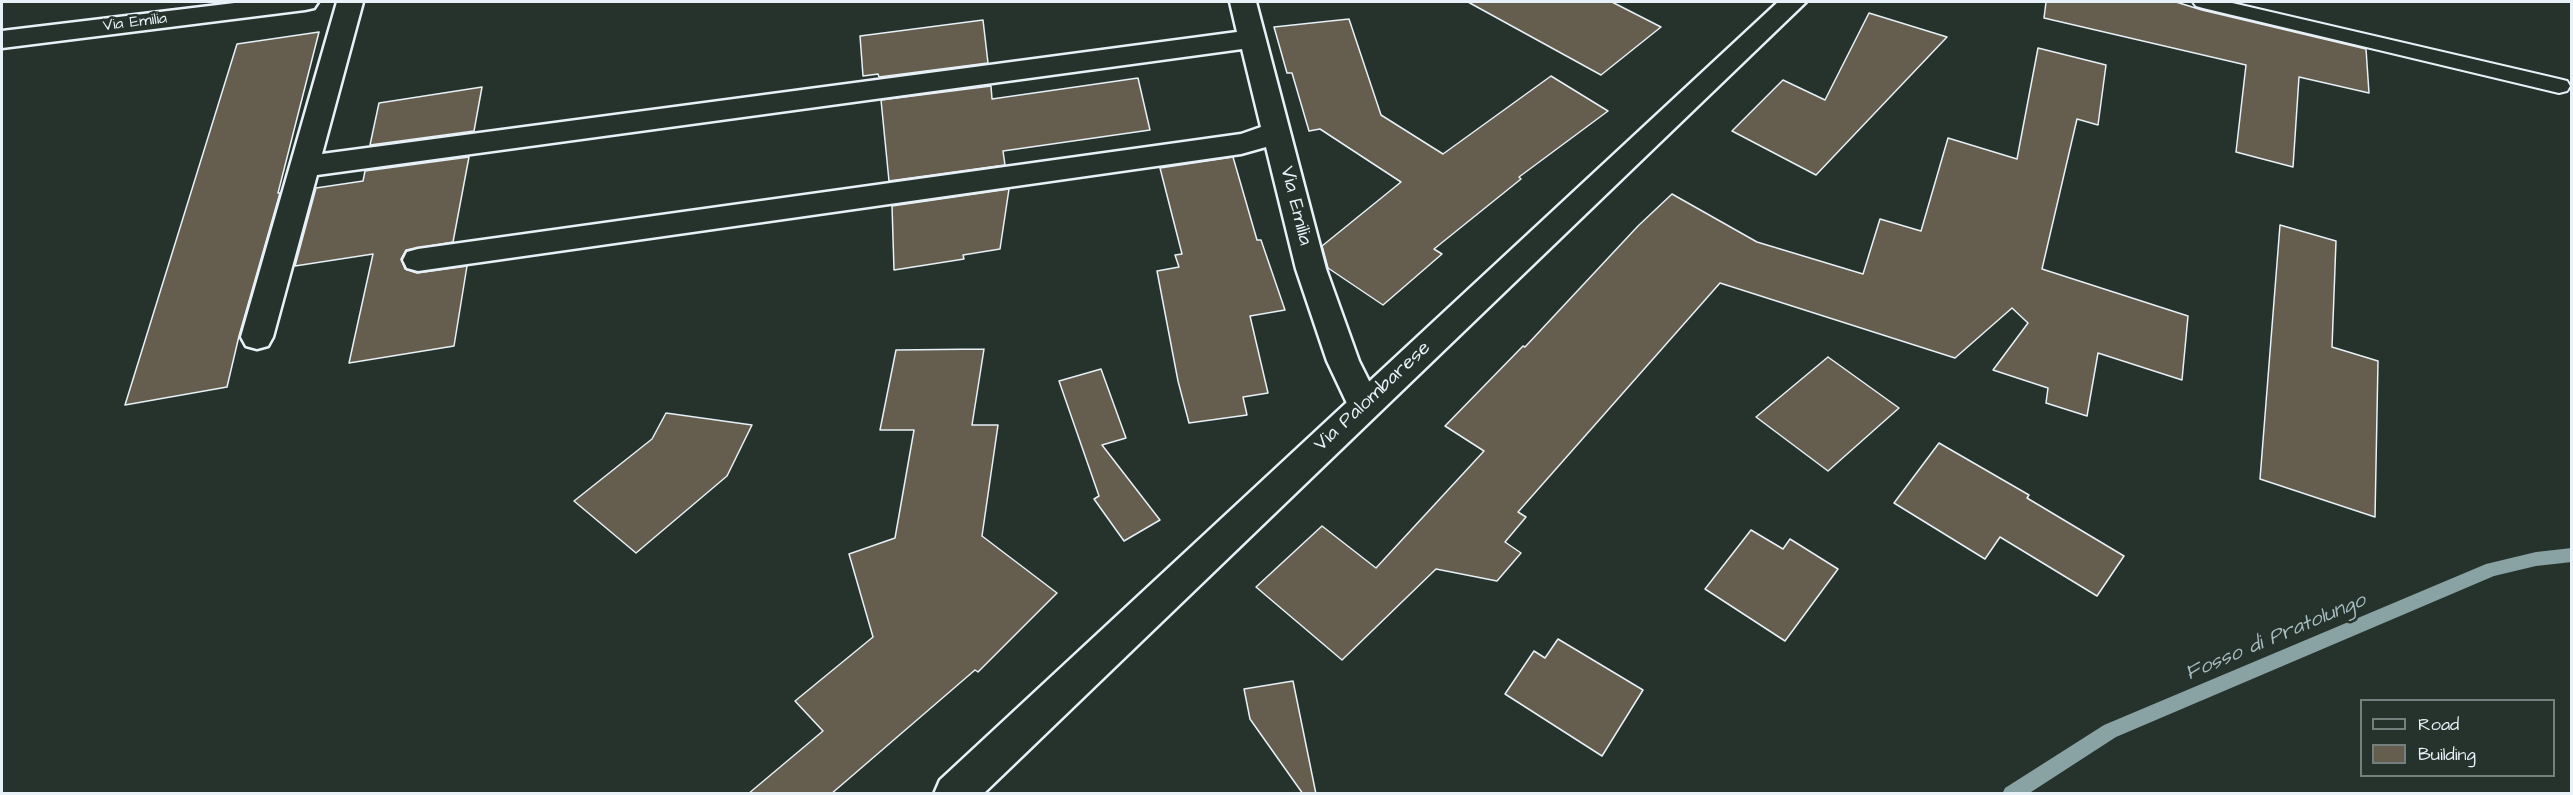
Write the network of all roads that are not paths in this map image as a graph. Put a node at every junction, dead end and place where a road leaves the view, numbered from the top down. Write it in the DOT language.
graph roads {
  1 [pos="304,2"];
  2 [pos="350,2"];
  3 [pos="1243,2"];
  4 [pos="1793,2"];
  5 [pos="2203,2"];
  6 [pos="1252,39"];
  7 [pos="2,40"];
  8 [pos="2559,87"];
  9 [pos="1275,130"];
  10 [pos="304,166"];
  11 [pos="418,260"];
  12 [pos="257,337"];
  13 [pos="1364,405"];
  14 [pos="954,794"];
  1 -- 7 [label="street, Via Emilia"];
  2 -- 10 [label="street"];
  3 -- 6 [label="street, Via Emilia"];
  4 -- 13 [label="street, Via Palombarese"];
  5 -- 8 [label="lane"];
  6 -- 9 [label="street, Via Emilia"];
  6 -- 10 [label="street"];
  9 -- 11 [label="street"];
  9 -- 13 [label="street, Via Emilia"];
  10 -- 12 [label="street"];
  13 -- 14 [label="street, Via Palombarese"];
}
